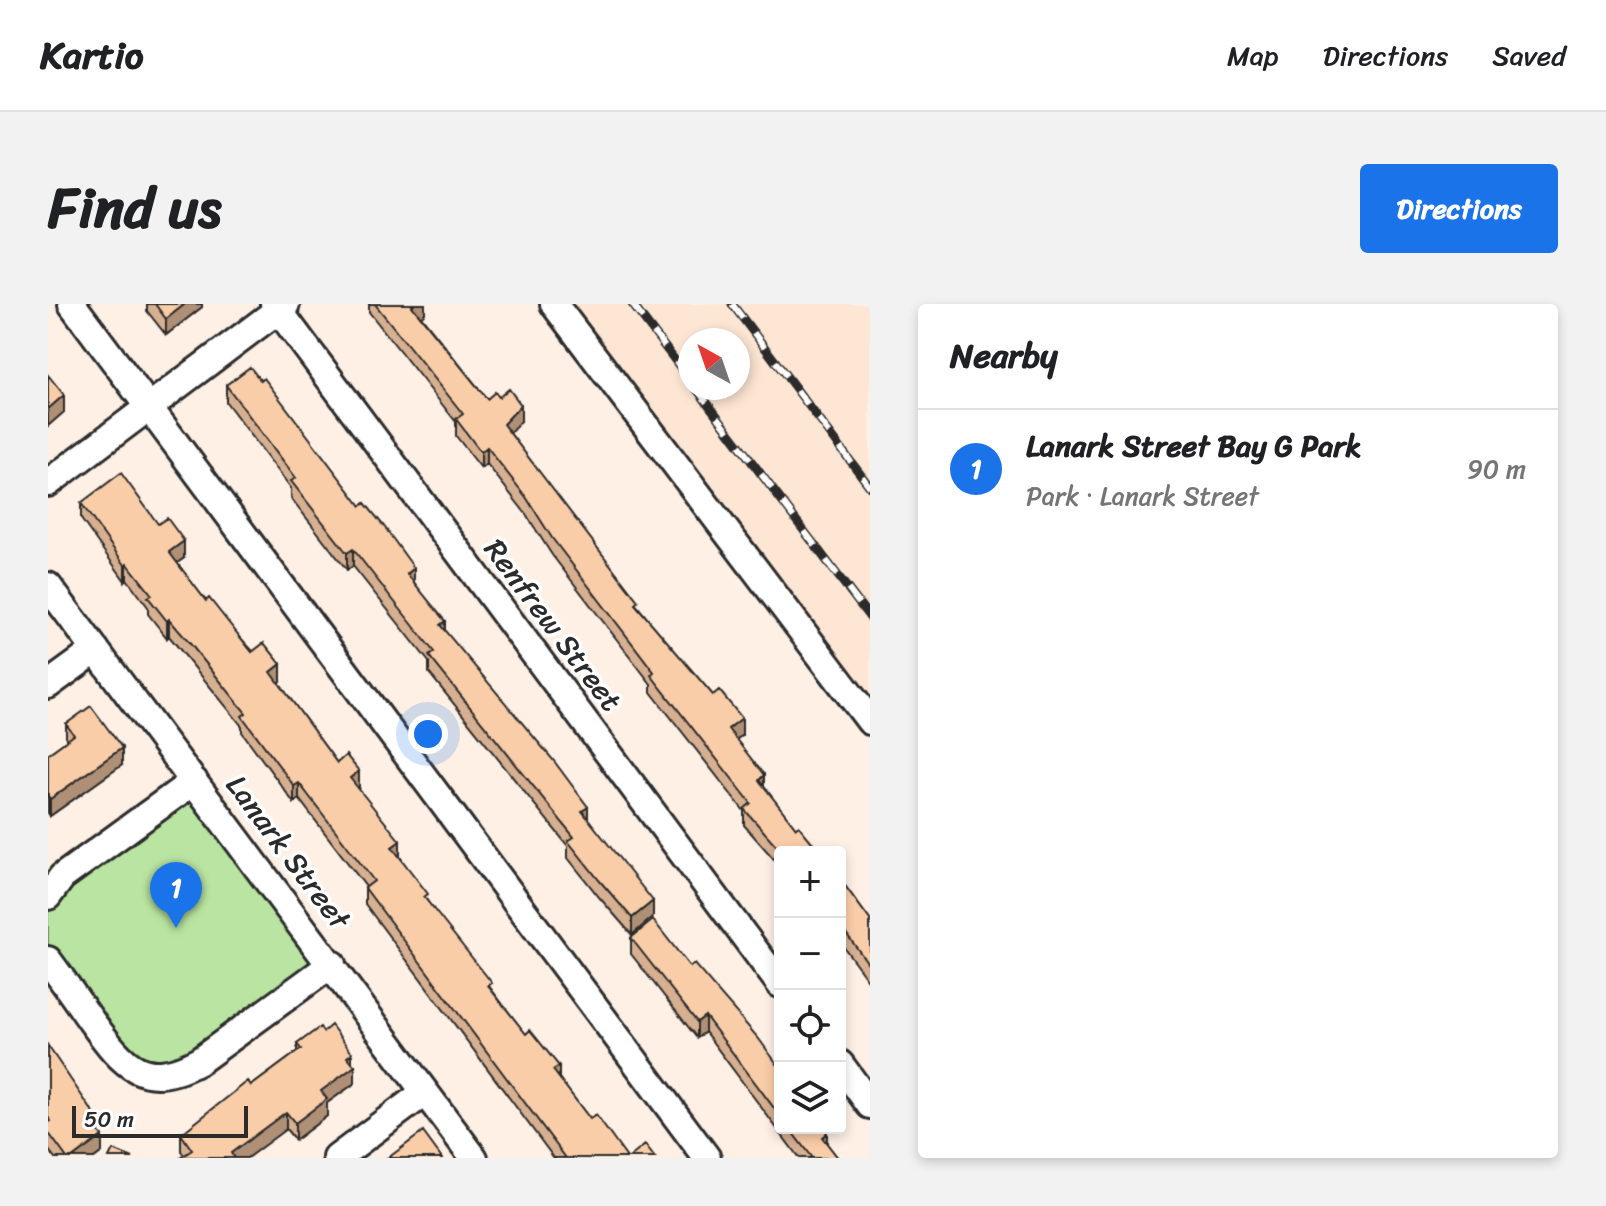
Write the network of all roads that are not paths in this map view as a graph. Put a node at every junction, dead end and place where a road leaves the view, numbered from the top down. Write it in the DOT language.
graph roads {
  1 [pos="72,304"];
  2 [pos="554,304"];
  3 [pos="279,306"];
  4 [pos="148,408"];
  5 [pos="48,483"];
  6 [pos="48,586"];
  7 [pos="96,650"];
  8 [pos="48,685"];
  9 [pos="870,721"];
  10 [pos="194,781"];
  11 [pos="48,896"];
  12 [pos="48,960"];
  13 [pos="332,964"];
  14 [pos="774,976"];
  15 [pos="846,1072"];
  16 [pos="425,1092"];
  17 [pos="870,1105"];
  18 [pos="337,1158"];
  19 [pos="474,1158"];
  20 [pos="707,1158"];
  1 -- 4 [label="street"];
  2 -- 9 [label="street"];
  3 -- 4 [label="street"];
  3 -- 14 [label="street, Renfrew Street"];
  4 -- 5 [label="street"];
  4 -- 20 [label="street"];
  6 -- 7 [label="street, Lanark Street"];
  7 -- 8 [label="street"];
  7 -- 10 [label="street, Lanark Street"];
  10 -- 11 [label="street"];
  10 -- 13 [label="street, Lanark Street"];
  12 -- 13 [label="street"];
  13 -- 16 [label="street, Lanark Street"];
  15 -- 17 [label="street"];
  16 -- 18 [label="street"];
  16 -- 19 [label="street, Lanark Street"];
}
